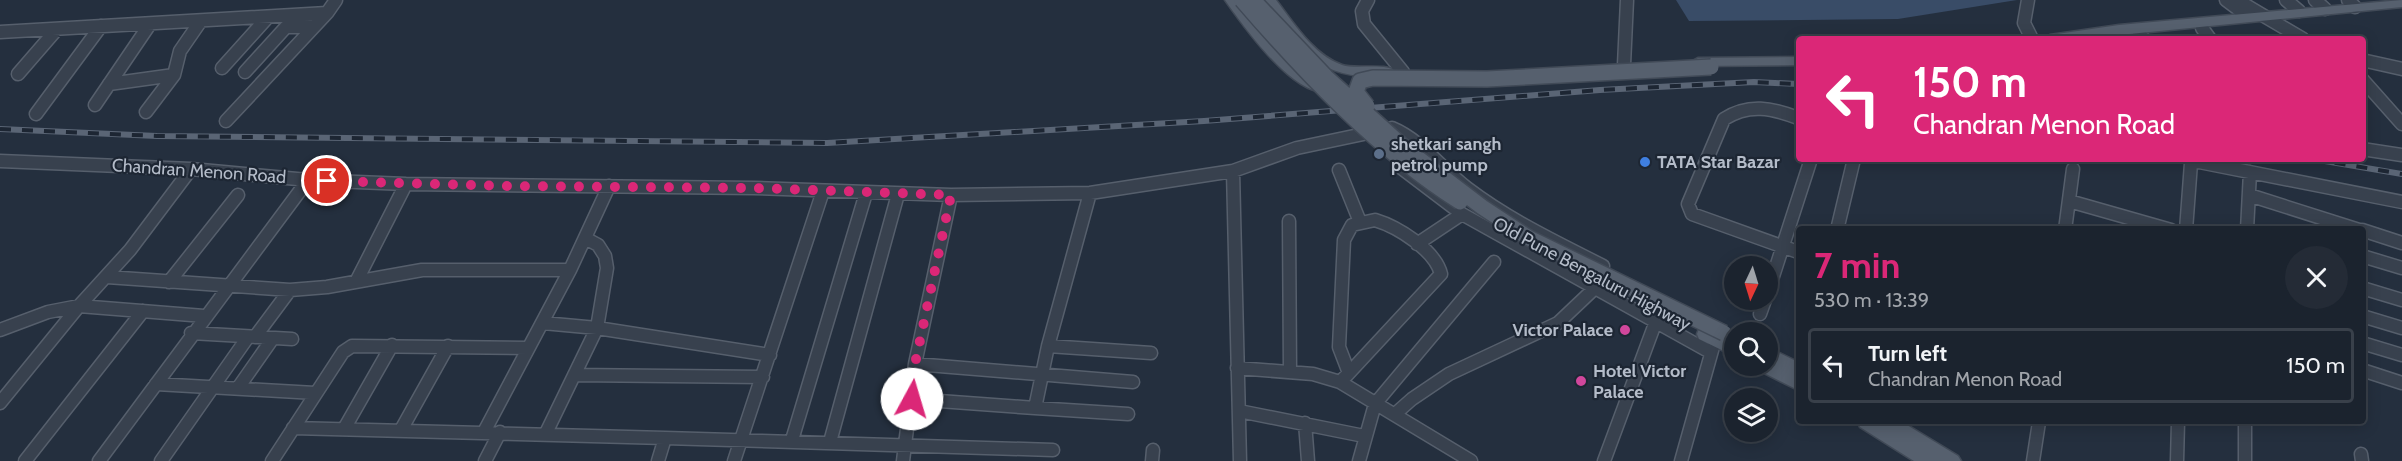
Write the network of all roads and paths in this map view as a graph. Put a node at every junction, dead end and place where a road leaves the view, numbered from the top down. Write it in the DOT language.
graph roads {
  1 [pos="336,0"];
  2 [pos="1231,0"];
  3 [pos="1242,0"];
  4 [pos="1253,0"];
  5 [pos="1269,0"];
  6 [pos="1368,0"];
  7 [pos="1627,0"];
  8 [pos="2028,0"];
  9 [pos="2226,0"];
  10 [pos="2238,0"];
  11 [pos="2286,0"];
  12 [pos="2315,0"];
  13 [pos="2351,3"];
  14 [pos="2402,3"];
  15 [pos="2325,9"];
  16 [pos="2402,9"];
  17 [pos="2299,11"];
  18 [pos="327,13"];
  19 [pos="268,17"];
  20 [pos="2260,19"];
  21 [pos="200,22"];
  22 [pos="150,24"];
  23 [pos="101,26"];
  24 [pos="315,26"];
  25 [pos="2202,28"];
  26 [pos="57,29"];
  27 [pos="0,32"];
  28 [pos="2030,36"];
  29 [pos="2082,36"];
  30 [pos="2142,36"];
  31 [pos="2208,36"];
  32 [pos="2286,36"];
  33 [pos="2296,36"];
  34 [pos="1796,61"];
  35 [pos="2366,61"];
  36 [pos="1744,63"];
  37 [pos="1624,65"];
  38 [pos="222,68"];
  39 [pos="2402,69"];
  40 [pos="245,72"];
  41 [pos="1397,72"];
  42 [pos="18,74"];
  43 [pos="174,75"];
  44 [pos="2366,83"];
  45 [pos="109,84"];
  46 [pos="95,105"];
  47 [pos="146,112"];
  48 [pos="36,114"];
  49 [pos="1796,117"];
  50 [pos="226,121"];
  51 [pos="2402,124"];
  52 [pos="1381,127"];
  53 [pos="1362,135"];
  54 [pos="2366,150"];
  55 [pos="2402,155"];
  56 [pos="0,161"];
  57 [pos="1810,162"];
  58 [pos="1853,162"];
  59 [pos="191,169"];
  60 [pos="2073,169"];
  61 [pos="1339,170"];
  62 [pos="1233,171"];
  63 [pos="2250,172"];
  64 [pos="308,180"];
  65 [pos="406,184"];
  66 [pos="609,186"];
  67 [pos="823,191"];
  68 [pos="866,193"];
  69 [pos="1090,193"];
  70 [pos="898,194"];
  71 [pos="237,195"];
  72 [pos="951,195"];
  73 [pos="2248,195"];
  74 [pos="2069,201"];
  75 [pos="2402,202"];
  76 [pos="1462,214"];
  77 [pos="1289,221"];
  78 [pos="1360,222"];
  79 [pos="1838,226"];
  80 [pos="2066,226"];
  81 [pos="2157,226"];
  82 [pos="2186,226"];
  83 [pos="2247,226"];
  84 [pos="2348,226"];
  85 [pos="2366,232"];
  86 [pos="585,238"];
  87 [pos="2402,243"];
  88 [pos="1417,244"];
  89 [pos="1784,247"];
  90 [pos="1796,251"];
  91 [pos="2366,257"];
  92 [pos="1494,262"];
  93 [pos="1778,264"];
  94 [pos="2402,268"];
  95 [pos="570,270"];
  96 [pos="107,277"];
  97 [pos="357,280"];
  98 [pos="169,282"];
  99 [pos="226,287"];
  100 [pos="1596,287"];
  101 [pos="2366,289"];
  102 [pos="290,290"];
  103 [pos="2402,300"];
  104 [pos="79,306"];
  105 [pos="1761,310"];
  106 [pos="143,311"];
  107 [pos="1760,314"];
  108 [pos="204,316"];
  109 [pos="2366,317"];
  110 [pos="1656,321"];
  111 [pos="543,323"];
  112 [pos="597,328"];
  113 [pos="2402,328"];
  114 [pos="0,330"];
  115 [pos="191,333"];
  116 [pos="251,337"];
  117 [pos="273,338"];
  118 [pos="292,339"];
  119 [pos="1718,339"];
  120 [pos="2366,344"];
  121 [pos="392,345"];
  122 [pos="448,346"];
  123 [pos="1048,346"];
  124 [pos="528,348"];
  125 [pos="1151,354"];
  126 [pos="770,355"];
  127 [pos="2402,355"];
  128 [pos="1778,362"];
  129 [pos="915,364"];
  130 [pos="1237,368"];
  131 [pos="1778,370"];
  132 [pos="1290,371"];
  133 [pos="2366,371"];
  134 [pos="1042,374"];
  135 [pos="574,375"];
  136 [pos="1796,375"];
  137 [pos="763,376"];
  138 [pos="1796,376"];
  139 [pos="1345,377"];
  140 [pos="1133,382"];
  141 [pos="2402,383"];
  142 [pos="156,384"];
  143 [pos="213,387"];
  144 [pos="238,388"];
  145 [pos="315,393"];
  146 [pos="912,399"];
  147 [pos="0,403"];
  148 [pos="1375,404"];
  149 [pos="1035,408"];
  150 [pos="1239,411"];
  151 [pos="1128,414"];
  152 [pos="1395,414"];
  153 [pos="1305,423"];
  154 [pos="1869,424"];
  155 [pos="1891,424"];
  156 [pos="2038,424"];
  157 [pos="2178,424"];
  158 [pos="2245,424"];
  159 [pos="293,428"];
  160 [pos="344,429"];
  161 [pos="401,430"];
  162 [pos="484,432"];
  163 [pos="500,432"];
  164 [pos="546,433"];
  165 [pos="1364,436"];
  166 [pos="665,438"];
  167 [pos="740,440"];
  168 [pos="792,440"];
  169 [pos="830,442"];
  170 [pos="905,444"];
  171 [pos="1053,450"];
  172 [pos="25,461"];
  173 [pos="99,461"];
  174 [pos="161,461"];
  175 [pos="272,461"];
  176 [pos="485,461"];
  177 [pos="658,461"];
  178 [pos="734,461"];
  179 [pos="903,461"];
  180 [pos="1240,461"];
  181 [pos="1308,461"];
  182 [pos="1359,461"];
  183 [pos="1471,461"];
  184 [pos="1604,461"];
  185 [pos="1681,461"];
  186 [pos="1928,461"];
  187 [pos="1952,461"];
  188 [pos="2033,461"];
  189 [pos="2177,461"];
  190 [pos="2245,461"];
  1 -- 18 [label="street"];
  2 -- 41 [label="main road"];
  3 -- 119 [label="main road, Old Pune Bengaluru Highway, bridge"];
  4 -- 52 [label="main road, Old Pune Bengaluru Highway, bridge"];
  5 -- 41 [label="main road"];
  6 -- 41 [label="street"];
  7 -- 37 [label="street"];
  8 -- 28 [label="street"];
  9 -- 20 [label="street"];
  10 -- 20 [label="street"];
  11 -- 17 [label="street"];
  12 -- 15 [label="street"];
  13 -- 14 [label="main road"];
  13 -- 15 [label="main road"];
  15 -- 17 [label="main road"];
  16 -- 20 [label="main road"];
  17 -- 20 [label="main road"];
  18 -- 19 [label="street"];
  18 -- 24 [label="street"];
  19 -- 21 [label="street"];
  19 -- 38 [label="street"];
  20 -- 25 [label="main road"];
  20 -- 29 [label="main road"];
  20 -- 32 [label="street"];
  20 -- 33 [label="street"];
  21 -- 22 [label="street"];
  21 -- 43 [label="street"];
  22 -- 23 [label="street"];
  22 -- 45 [label="street"];
  23 -- 26 [label="street"];
  23 -- 48 [label="street"];
  24 -- 40 [label="street"];
  24 -- 50 [label="street"];
  25 -- 30 [label="main road"];
  25 -- 31 [label="street"];
  26 -- 27 [label="street"];
  26 -- 42 [label="street"];
  34 -- 36 [label="main road"];
  35 -- 39 [label="street"];
  36 -- 37 [label="main road"];
  36 -- 52 [label="main road, bridge"];
  37 -- 41 [label="main road"];
  43 -- 45 [label="street"];
  43 -- 47 [label="street"];
  44 -- 51 [label="street"];
  45 -- 46 [label="street"];
  49 -- 89 [label="street"];
  52 -- 119 [label="main road, Old Pune Bengaluru Highway, bridge"];
  53 -- 62 [label="street, Chandran Menon Road"];
  53 -- 76 [label="street"];
  53 -- 119 [label="street, Chandran Menon Road"];
  54 -- 55 [label="street"];
  56 -- 59 [label="street, Chandran Menon Road"];
  57 -- 89 [label="street"];
  58 -- 79 [label="street"];
  59 -- 64 [label="street, Chandran Menon Road"];
  59 -- 96 [label="street"];
  60 -- 74 [label="street"];
  61 -- 78 [label="street"];
  62 -- 69 [label="street, Chandran Menon Road"];
  62 -- 130 [label="street"];
  63 -- 73 [label="street"];
  63 -- 75 [label="street"];
  63 -- 82 [label="street"];
  64 -- 65 [label="street, Chandran Menon Road"];
  64 -- 99 [label="street"];
  65 -- 66 [label="street, Chandran Menon Road"];
  65 -- 97 [label="street"];
  66 -- 67 [label="street, Chandran Menon Road"];
  66 -- 86 [label="street"];
  67 -- 68 [label="street, Chandran Menon Road"];
  67 -- 126 [label="street"];
  68 -- 70 [label="street, Chandran Menon Road"];
  68 -- 168 [label="street"];
  69 -- 72 [label="street, Chandran Menon Road"];
  69 -- 123 [label="street"];
  70 -- 72 [label="street, Chandran Menon Road"];
  70 -- 169 [label="street"];
  71 -- 98 [label="street"];
  72 -- 129 [label="street"];
  73 -- 83 [label="street"];
  73 -- 84 [label="street"];
  74 -- 80 [label="street"];
  74 -- 81 [label="street"];
  76 -- 88 [label="street"];
  76 -- 100 [label="street"];
  77 -- 132 [label="street"];
  78 -- 88 [label="street"];
  78 -- 139 [label="street"];
  85 -- 87 [label="street"];
  86 -- 95 [label="street"];
  86 -- 112 [label="street"];
  88 -- 139 [label="street"];
  89 -- 90 [label="street"];
  89 -- 93 [label="street"];
  91 -- 94 [label="street"];
  92 -- 148 [label="street"];
  95 -- 97 [label="street"];
  95 -- 111 [label="street"];
  96 -- 98 [label="street"];
  96 -- 104 [label="street"];
  97 -- 102 [label="street"];
  98 -- 99 [label="street"];
  99 -- 102 [label="street"];
  99 -- 108 [label="street"];
  100 -- 110 [label="street"];
  100 -- 152 [label="street"];
  101 -- 103 [label="street"];
  102 -- 116 [label="street"];
  104 -- 106 [label="street"];
  104 -- 114 [label="street"];
  104 -- 147 [label="street"];
  105 -- 107 [label="street"];
  106 -- 108 [label="street"];
  106 -- 172 [label="street"];
  108 -- 115 [label="street"];
  109 -- 113 [label="street"];
  110 -- 119 [label="street"];
  110 -- 184 [label="street"];
  111 -- 112 [label="street"];
  111 -- 124 [label="street"];
  112 -- 126 [label="street"];
  112 -- 135 [label="street"];
  115 -- 116 [label="street"];
  115 -- 142 [label="street"];
  116 -- 117 [label="street"];
  116 -- 143 [label="street"];
  117 -- 118 [label="street"];
  117 -- 144 [label="street"];
  119 -- 185 [label="street"];
  120 -- 127 [label="street"];
  121 -- 122 [label="street"];
  121 -- 145 [label="street"];
  121 -- 160 [label="street"];
  122 -- 124 [label="street"];
  122 -- 161 [label="street"];
  123 -- 125 [label="street"];
  123 -- 134 [label="street"];
  124 -- 162 [label="street"];
  126 -- 137 [label="street"];
  128 -- 136 [label="main road"];
  129 -- 134 [label="street"];
  129 -- 146 [label="street"];
  130 -- 132 [label="street"];
  130 -- 150 [label="street"];
  131 -- 138 [label="main road"];
  132 -- 139 [label="street"];
  133 -- 141 [label="street"];
  134 -- 140 [label="street"];
  134 -- 149 [label="street"];
  135 -- 137 [label="street"];
  135 -- 164 [label="street"];
  137 -- 167 [label="street"];
  139 -- 148 [label="street"];
  142 -- 143 [label="street"];
  142 -- 173 [label="street"];
  143 -- 144 [label="street"];
  143 -- 174 [label="street"];
  144 -- 145 [label="street"];
  145 -- 159 [label="street"];
  146 -- 149 [label="street"];
  146 -- 170 [label="street"];
  148 -- 152 [label="street"];
  148 -- 165 [label="street"];
  149 -- 151 [label="street"];
  150 -- 153 [label="street"];
  150 -- 180 [label="street"];
  152 -- 183 [label="street"];
  153 -- 165 [label="street"];
  153 -- 181 [label="street"];
  154 -- 186 [label="main road"];
  155 -- 187 [label="main road"];
  156 -- 188 [label="street"];
  157 -- 189 [label="street"];
  158 -- 190 [label="street"];
  159 -- 160 [label="street"];
  159 -- 175 [label="street"];
  160 -- 161 [label="street"];
  161 -- 162 [label="street"];
  162 -- 163 [label="street"];
  163 -- 164 [label="street"];
  163 -- 176 [label="street"];
  164 -- 166 [label="street"];
  165 -- 182 [label="street"];
  166 -- 167 [label="street"];
  166 -- 177 [label="street"];
  167 -- 168 [label="street"];
  167 -- 178 [label="street"];
  168 -- 169 [label="street"];
  169 -- 170 [label="street"];
  170 -- 171 [label="street"];
  170 -- 179 [label="street"];
}
